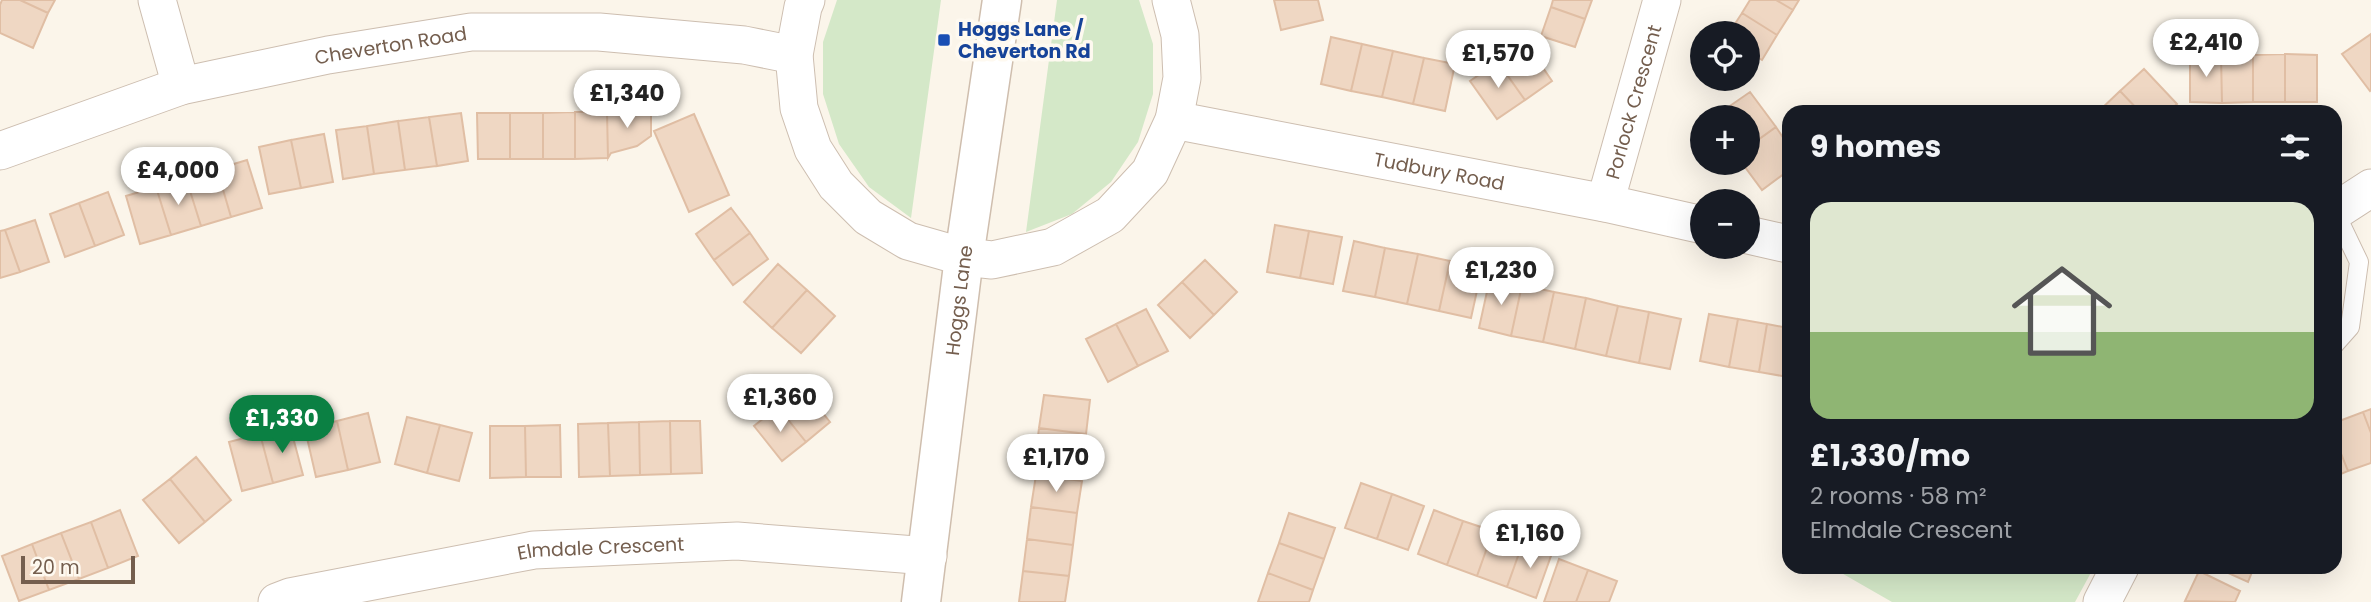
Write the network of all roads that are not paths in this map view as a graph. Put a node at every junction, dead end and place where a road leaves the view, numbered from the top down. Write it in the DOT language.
graph roads {
  1 [pos="157,0"];
  2 [pos="806,0"];
  3 [pos="1002,0"];
  4 [pos="1171,0"];
  5 [pos="1662,0"];
  6 [pos="794,55"];
  7 [pos="181,86"];
  8 [pos="1174,120"];
  9 [pos="0,151"];
  10 [pos="2371,188"];
  11 [pos="1605,203"];
  12 [pos="2342,207"];
  13 [pos="1690,222"];
  14 [pos="2342,227"];
  15 [pos="1760,238"];
  16 [pos="1782,243"];
  17 [pos="964,257"];
  18 [pos="2342,336"];
  19 [pos="928,556"];
  20 [pos="2116,574"];
  21 [pos="277,602"];
  22 [pos="921,602"];
  23 [pos="2102,602"];
  1 -- 7 [label="street"];
  2 -- 6 [label="street"];
  3 -- 17 [label="street, Hoggs Lane"];
  4 -- 8 [label="street"];
  5 -- 11 [label="street, Porlock Crescent"];
  6 -- 7 [label="street, Cheverton Road"];
  6 -- 17 [label="street"];
  7 -- 9 [label="street, Cheverton Road"];
  8 -- 11 [label="street, Tudbury Road"];
  8 -- 17 [label="street"];
  10 -- 12 [label="street"];
  11 -- 13 [label="street, Tudbury Road"];
  14 -- 18 [label="lane"];
  15 -- 16 [label="street"];
  17 -- 19 [label="street, Hoggs Lane"];
  19 -- 21 [label="street, Elmdale Crescent"];
  19 -- 22 [label="street, Hoggs Lane"];
  20 -- 23 [label="street"];
}
